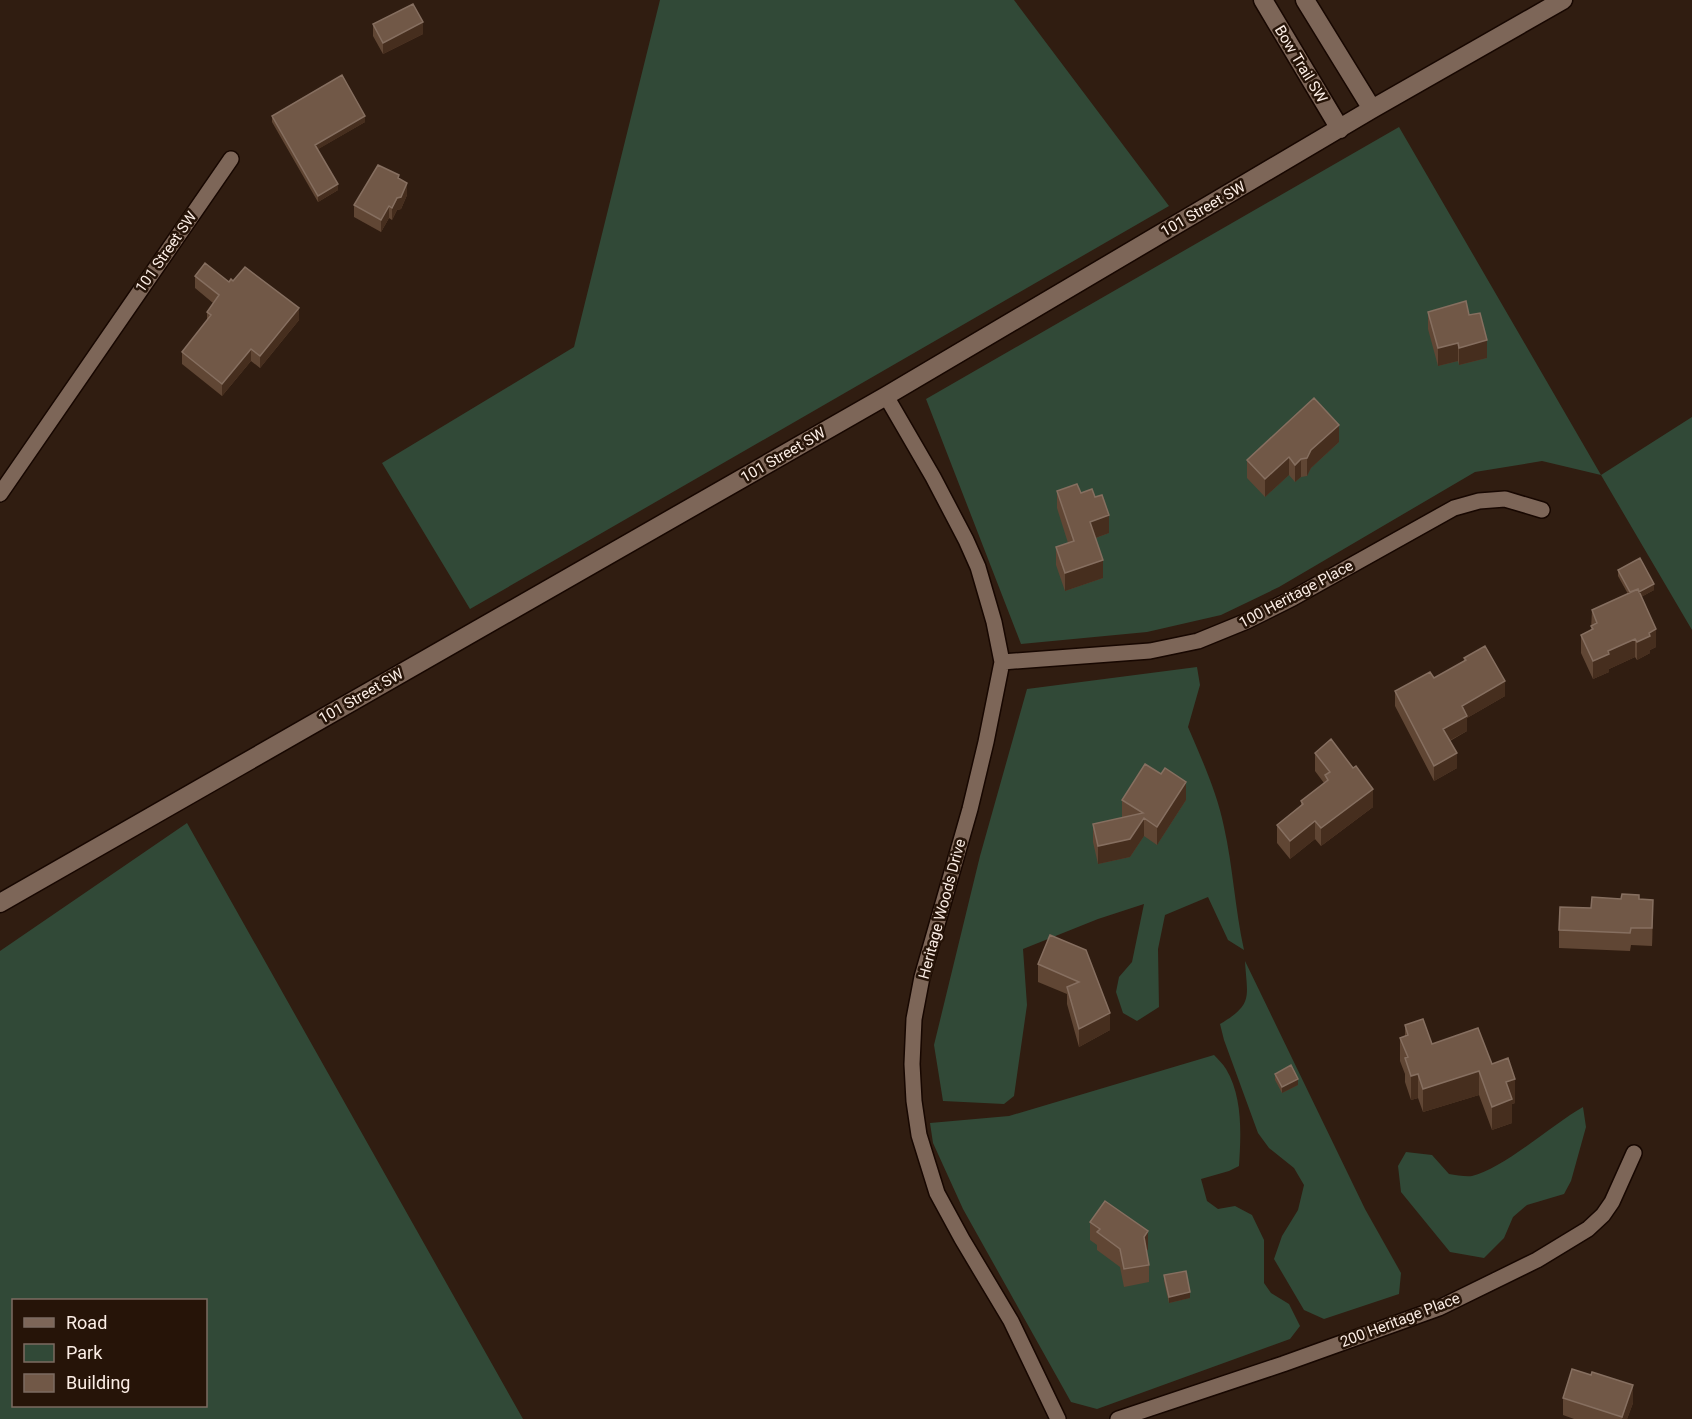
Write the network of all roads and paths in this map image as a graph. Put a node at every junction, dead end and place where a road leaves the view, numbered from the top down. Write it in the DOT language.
graph roads {
  1 [pos="1263,0"];
  2 [pos="1305,0"];
  3 [pos="1563,0"];
  4 [pos="1372,109"];
  5 [pos="1340,129"];
  6 [pos="231,159"];
  7 [pos="886,396"];
  8 [pos="0,494"];
  9 [pos="1542,510"];
  10 [pos="1002,662"];
  11 [pos="0,903"];
  12 [pos="1634,1153"];
  13 [pos="1058,1419"];
  14 [pos="1118,1419"];
  1 -- 5 [label="street, Bow Trail SW"];
  2 -- 4 [label="street"];
  3 -- 4 [label="street, 101 Street SW"];
  4 -- 5 [label="street, 101 Street SW"];
  5 -- 7 [label="street, 101 Street SW"];
  6 -- 8 [label="street, 101 Street SW"];
  7 -- 10 [label="street, Heritage Woods Drive"];
  7 -- 11 [label="street, 101 Street SW"];
  9 -- 10 [label="street, 100 Heritage Place"];
  10 -- 13 [label="street, Heritage Woods Drive"];
  12 -- 14 [label="street, 200 Heritage Place"];
}
